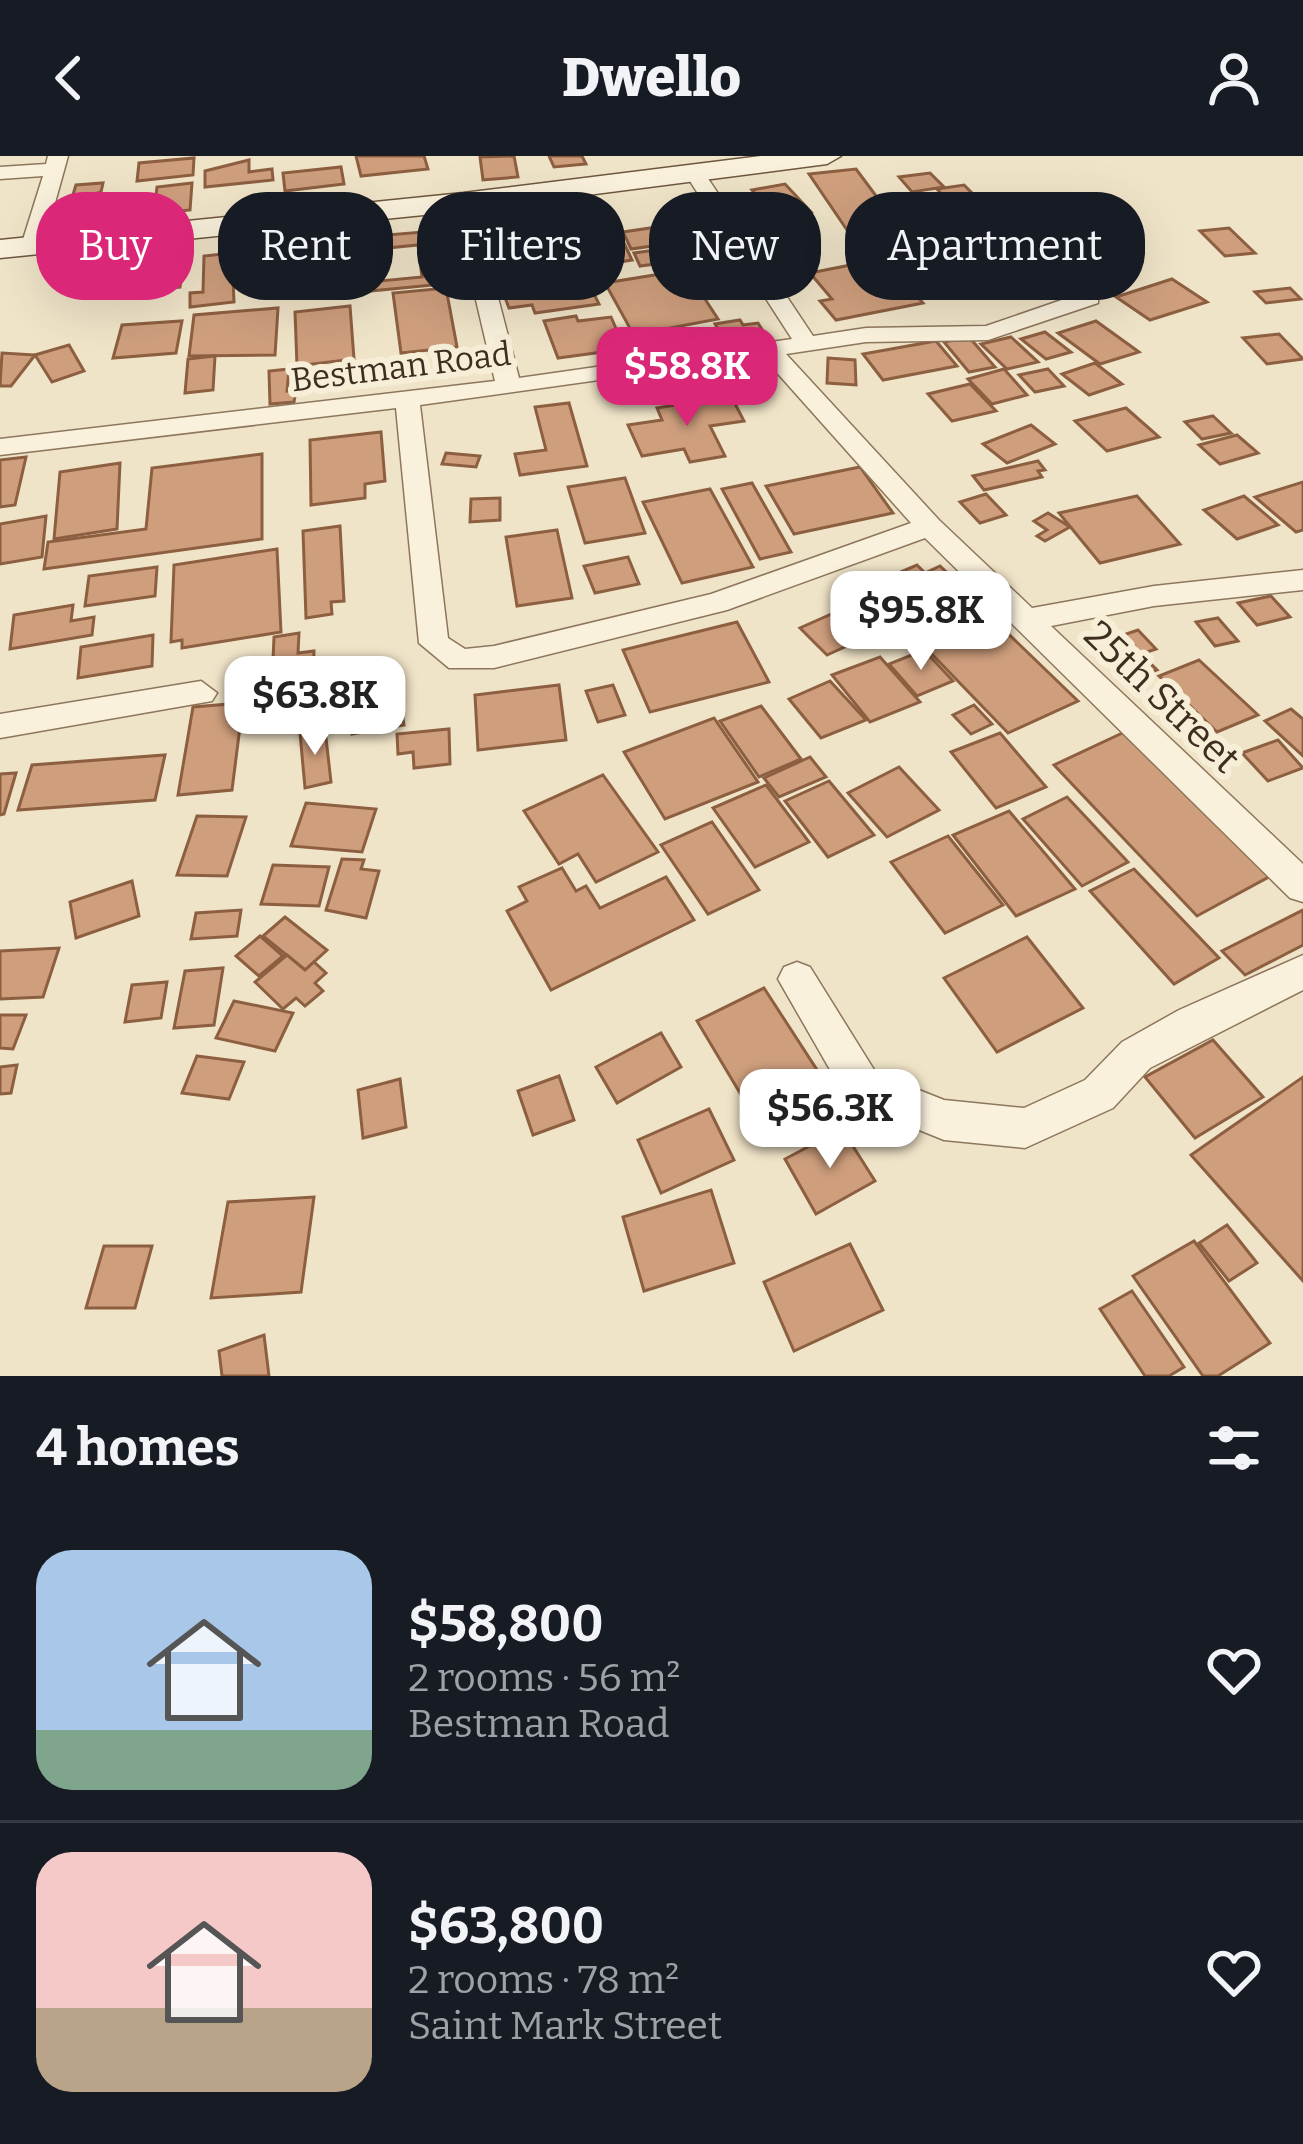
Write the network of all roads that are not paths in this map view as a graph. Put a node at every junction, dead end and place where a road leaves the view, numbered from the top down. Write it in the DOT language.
graph roads {
  1 [pos="827,156"];
  2 [pos="56,162"];
  3 [pos="0,173"];
  4 [pos="696,175"];
  5 [pos="549,192"];
  6 [pos="417,207"];
  7 [pos="32,246"];
  8 [pos="0,249"];
  9 [pos="487,300"];
  10 [pos="1084,300"];
  11 [pos="807,344"];
  12 [pos="771,352"];
  13 [pos="509,387"];
  14 [pos="407,399"];
  15 [pos="0,447"];
  16 [pos="929,526"];
  17 [pos="1303,580"];
  18 [pos="1025,620"];
  19 [pos="201,693"];
  20 [pos="0,726"];
  21 [pos="1303,887"];
  22 [pos="1303,972"];
  23 [pos="796,979"];
  1 -- 4 [label="street"];
  2 -- 3 [label="street"];
  2 -- 7 [label="street"];
  4 -- 5 [label="street"];
  4 -- 11 [label="street"];
  6 -- 7 [label="street"];
  7 -- 8 [label="street"];
  9 -- 13 [label="street"];
  10 -- 11 [label="street, Bestman Road"];
  11 -- 12 [label="street, Bestman Road"];
  12 -- 13 [label="street, Bestman Road"];
  12 -- 16 [label="street, 25th Street"];
  13 -- 14 [label="street, Bestman Road"];
  14 -- 15 [label="street, Bestman Road"];
  14 -- 16 [label="street"];
  16 -- 18 [label="street, 25th Street"];
  17 -- 18 [label="street"];
  18 -- 21 [label="street, 25th Street"];
  19 -- 20 [label="street"];
  22 -- 23 [label="street"];
}
